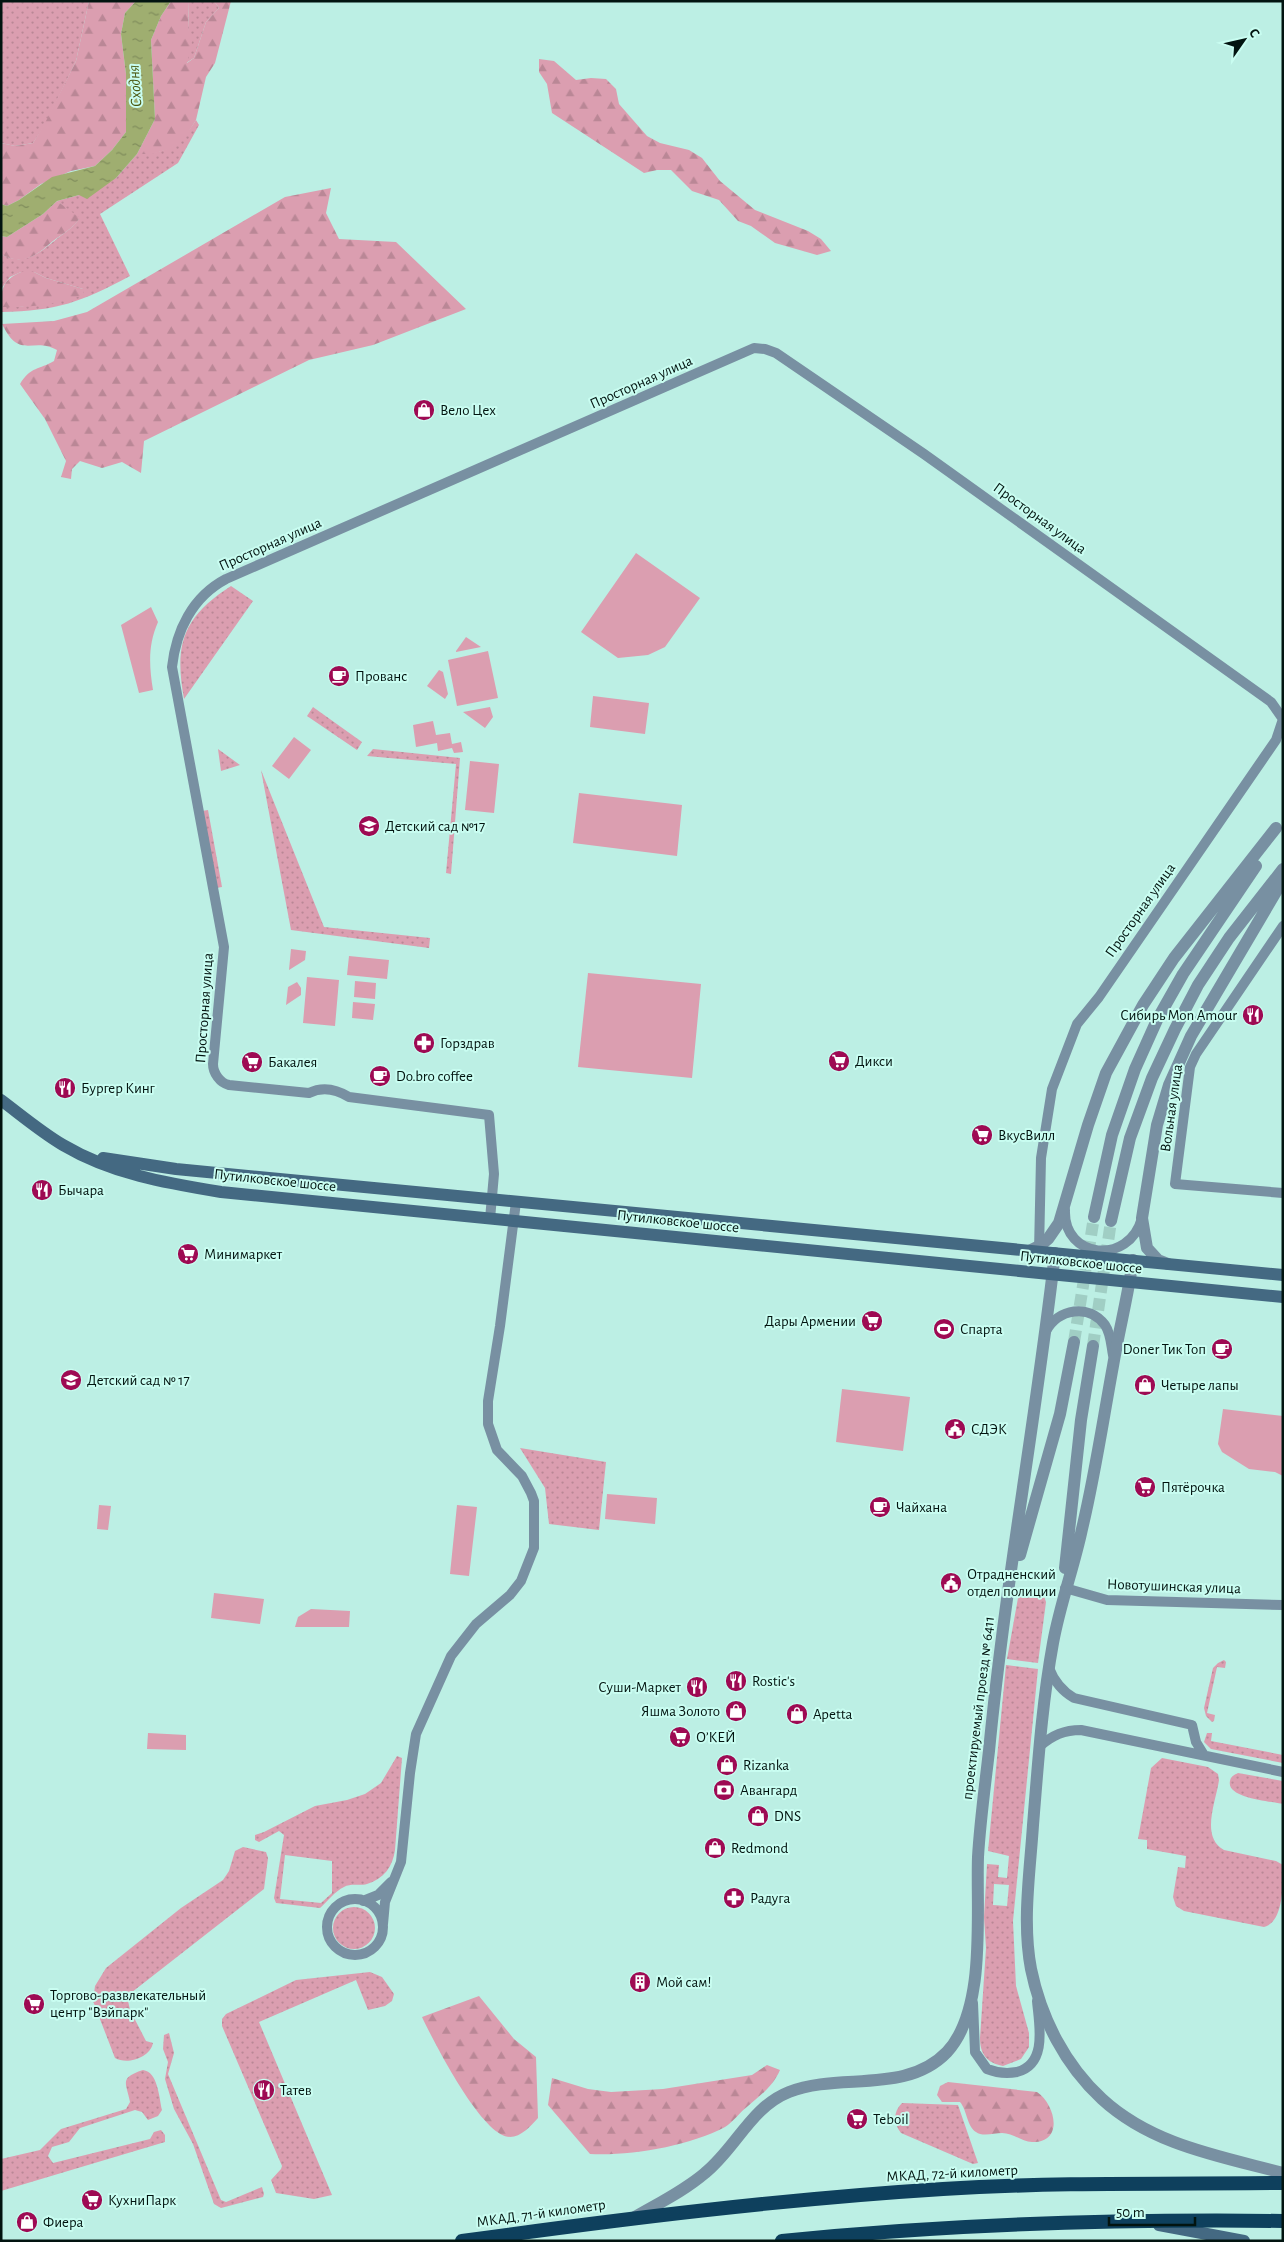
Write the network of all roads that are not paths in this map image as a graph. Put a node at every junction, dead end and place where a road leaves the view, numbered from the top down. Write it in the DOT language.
graph roads {
  1 [pos="1279,823"];
  2 [pos="1283,869"];
  3 [pos="1283,880"];
  4 [pos="1283,926"];
  5 [pos="1,1100"];
  6 [pos="76,1152"];
  7 [pos="1283,1193"];
  8 [pos="491,1200"];
  9 [pos="516,1202"];
  10 [pos="1066,1204"];
  11 [pos="1094,1217"];
  12 [pos="1142,1218"];
  13 [pos="490,1219"];
  14 [pos="1111,1221"];
  15 [pos="513,1222"];
  16 [pos="1035,1249"];
  17 [pos="1055,1253"];
  18 [pos="1133,1260"];
  19 [pos="1168,1264"];
  20 [pos="1053,1275"];
  21 [pos="1283,1275"];
  22 [pos="1130,1283"];
  23 [pos="1283,1298"];
  24 [pos="1044,1334"];
  25 [pos="1074,1342"];
  26 [pos="1093,1346"];
  27 [pos="1114,1359"];
  28 [pos="1063,1594"];
  29 [pos="1007,1599"];
  30 [pos="1283,1605"];
  31 [pos="1049,1668"];
  32 [pos="1040,1746"];
  33 [pos="1204,1755"];
  34 [pos="1283,1772"];
  35 [pos="395,1879"];
  36 [pos="364,1901"];
  37 [pos="383,1924"];
  38 [pos="1036,1989"];
  39 [pos="973,1997"];
  40 [pos="1283,2174"];
  41 [pos="1283,2183"];
  42 [pos="630,2218"];
  43 [pos="1137,2221"];
  44 [pos="1283,2221"];
  45 [pos="462,2241"];
  46 [pos="782,2241"];
  47 [pos="1244,2241"];
  1 -- 10 [label="street"];
  1 -- 11 [label="street"];
  2 -- 14 [label="street"];
  3 -- 12 [label="street"];
  4 -- 7 [label="street, Вольная улица"];
  5 -- 6 [label="main road, Путилковское шоссе"];
  6 -- 8 [label="main road, Путилковское шоссе"];
  6 -- 13 [label="main road, Путилковское шоссе"];
  8 -- 9 [label="main road, Путилковское шоссе"];
  8 -- 13 [label="street, Просторная улица"];
  8 -- 16 [label="street, Просторная улица"];
  9 -- 15 [label="street"];
  9 -- 16 [label="main road, Путилковское шоссе"];
  10 -- 12 [label="street"];
  10 -- 16 [label="street"];
  12 -- 19 [label="street"];
  13 -- 15 [label="main road, Путилковское шоссе"];
  15 -- 20 [label="main road, Путилковское шоссе"];
  15 -- 35 [label="street"];
  16 -- 17 [label="main road, Путилковское шоссе"];
  17 -- 18 [label="main road, Путилковское шоссе"];
  17 -- 20 [label="street, проектируемый проезд № 6411"];
  18 -- 19 [label="main road, Путилковское шоссе"];
  18 -- 22 [label="street, проектируемый проезд № 6411"];
  19 -- 21 [label="main road, Путилковское шоссе"];
  20 -- 22 [label="main road, Путилковское шоссе"];
  20 -- 24 [label="street, проектируемый проезд № 6411"];
  22 -- 23 [label="main road, Путилковское шоссе"];
  22 -- 27 [label="street, проектируемый проезд № 6411"];
  24 -- 27 [label="street, проектируемый проезд № 6411"];
  24 -- 29 [label="street, проектируемый проезд № 6411"];
  25 -- 29 [label="street"];
  26 -- 28 [label="street"];
  27 -- 28 [label="street, проектируемый проезд № 6411"];
  28 -- 30 [label="street, Новотушинская улица"];
  28 -- 31 [label="street, проектируемый проезд № 6411"];
  29 -- 39 [label="street, проектируемый проезд № 6411"];
  31 -- 32 [label="street, проектируемый проезд № 6411"];
  31 -- 33 [label="street"];
  32 -- 33 [label="street"];
  32 -- 38 [label="street, проектируемый проезд № 6411"];
  33 -- 34 [label="street"];
  35 -- 36 [label="street"];
  35 -- 37 [label="street"];
  36 -- 37 [label="street"];
  36 -- 37 [label="street"];
  38 -- 39 [label="street, проектируемый проезд № 6411"];
  38 -- 40 [label="street, проектируемый проезд № 6411"];
  39 -- 42 [label="street, проектируемый проезд № 6411"];
  41 -- 42 [label="highway, МКАД, 72-й километр"];
  42 -- 45 [label="highway, МКАД, 71-й километр"];
  43 -- 44 [label="highway"];
  43 -- 46 [label="highway"];
  43 -- 47 [label="main road"];
}
